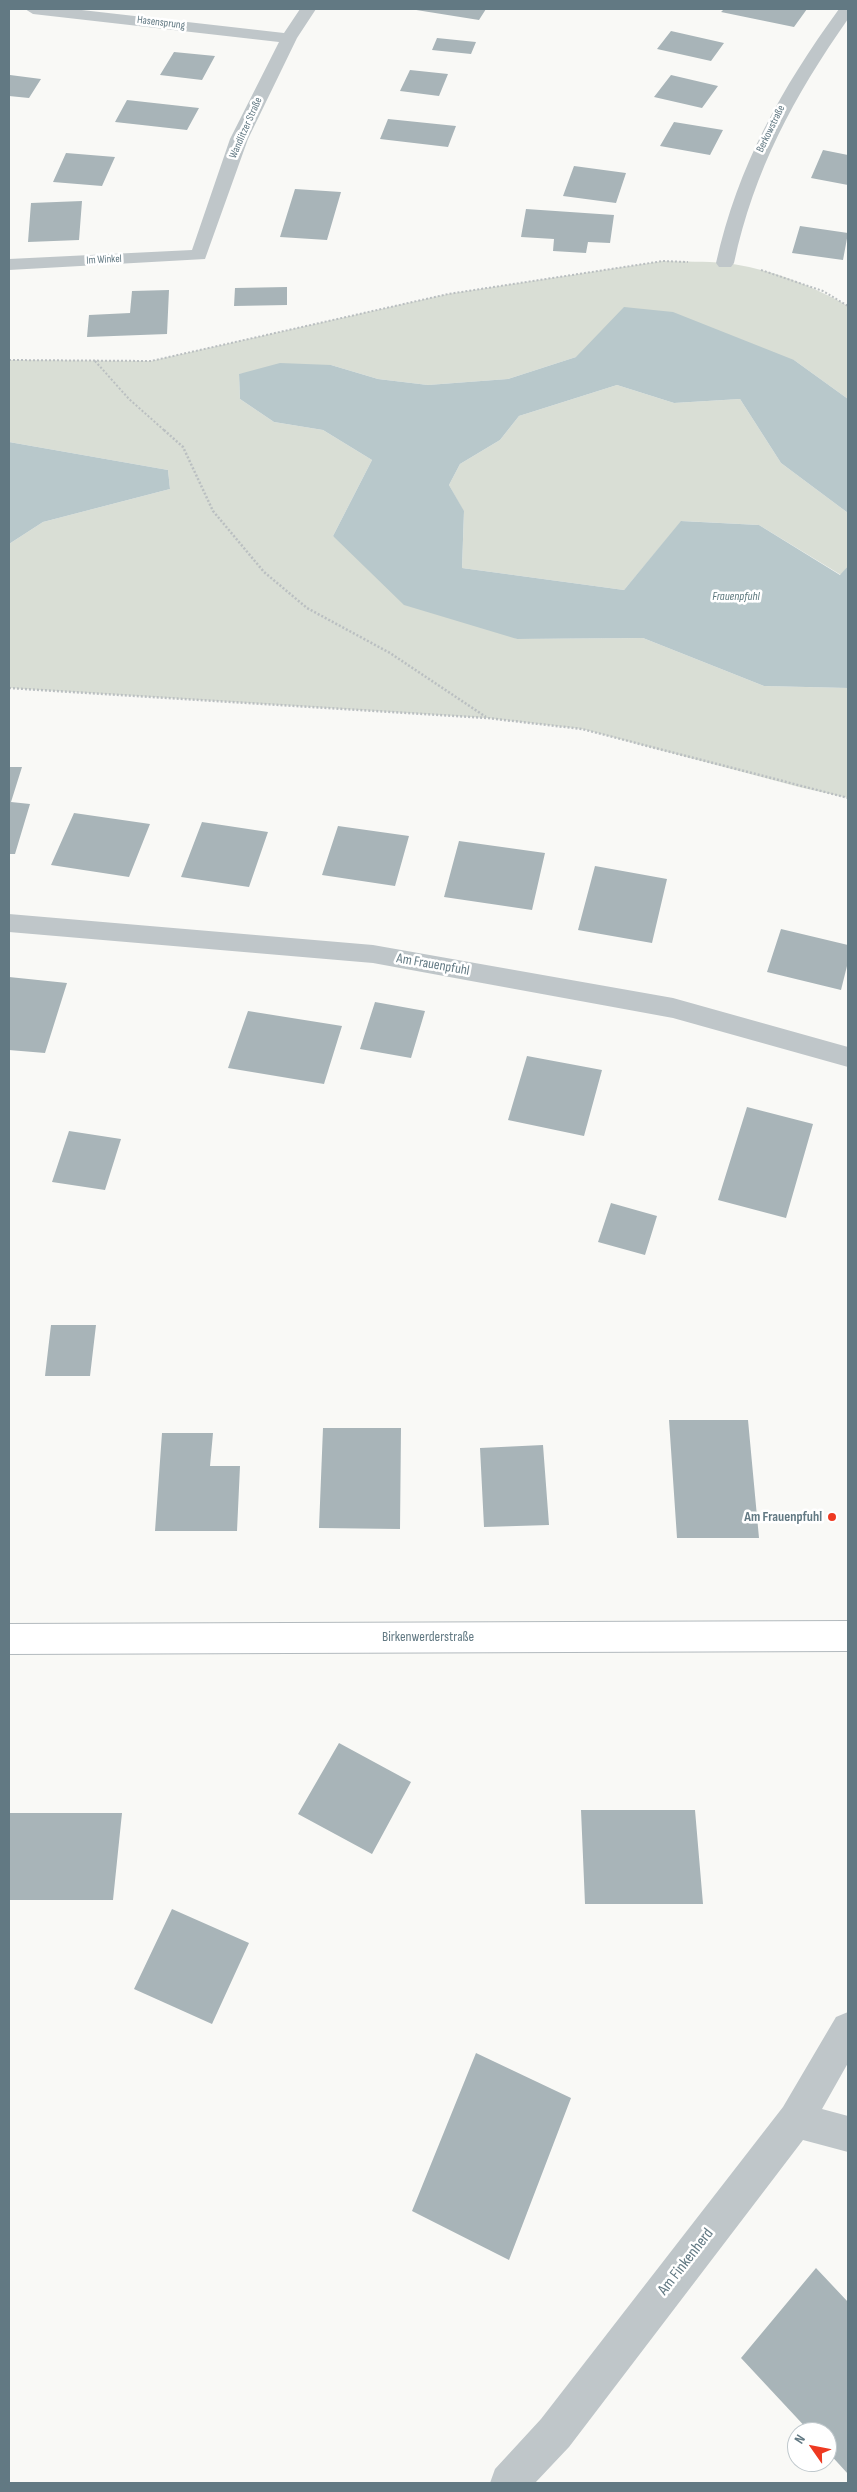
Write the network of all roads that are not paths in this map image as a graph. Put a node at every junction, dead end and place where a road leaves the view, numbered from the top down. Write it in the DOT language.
graph roads {
  1 [pos="32,9"];
  2 [pos="308,9"];
  3 [pos="847,9"];
  4 [pos="289,38"];
  5 [pos="199,255"];
  6 [pos="725,263"];
  7 [pos="9,265"];
  8 [pos="9,923"];
  9 [pos="848,1057"];
  10 [pos="848,1636"];
  11 [pos="9,1639"];
  12 [pos="848,2029"];
  13 [pos="796,2120"];
  14 [pos="848,2134"];
  15 [pos="509,2483"];
  1 -- 4 [label="street, Hasensprung"];
  2 -- 4 [label="street, Wandlitzer Straße"];
  3 -- 6 [label="street, Berkowstraße"];
  4 -- 5 [label="street, Wandlitzer Straße"];
  5 -- 7 [label="street, Im Winkel"];
  8 -- 9 [label="street, Am Frauenpfuhl"];
  10 -- 11 [label="main road, Birkenwerderstraße"];
  12 -- 13 [label="street, Am Finkenherd"];
  13 -- 14 [label="street"];
  13 -- 15 [label="street, Am Finkenherd"];
}
